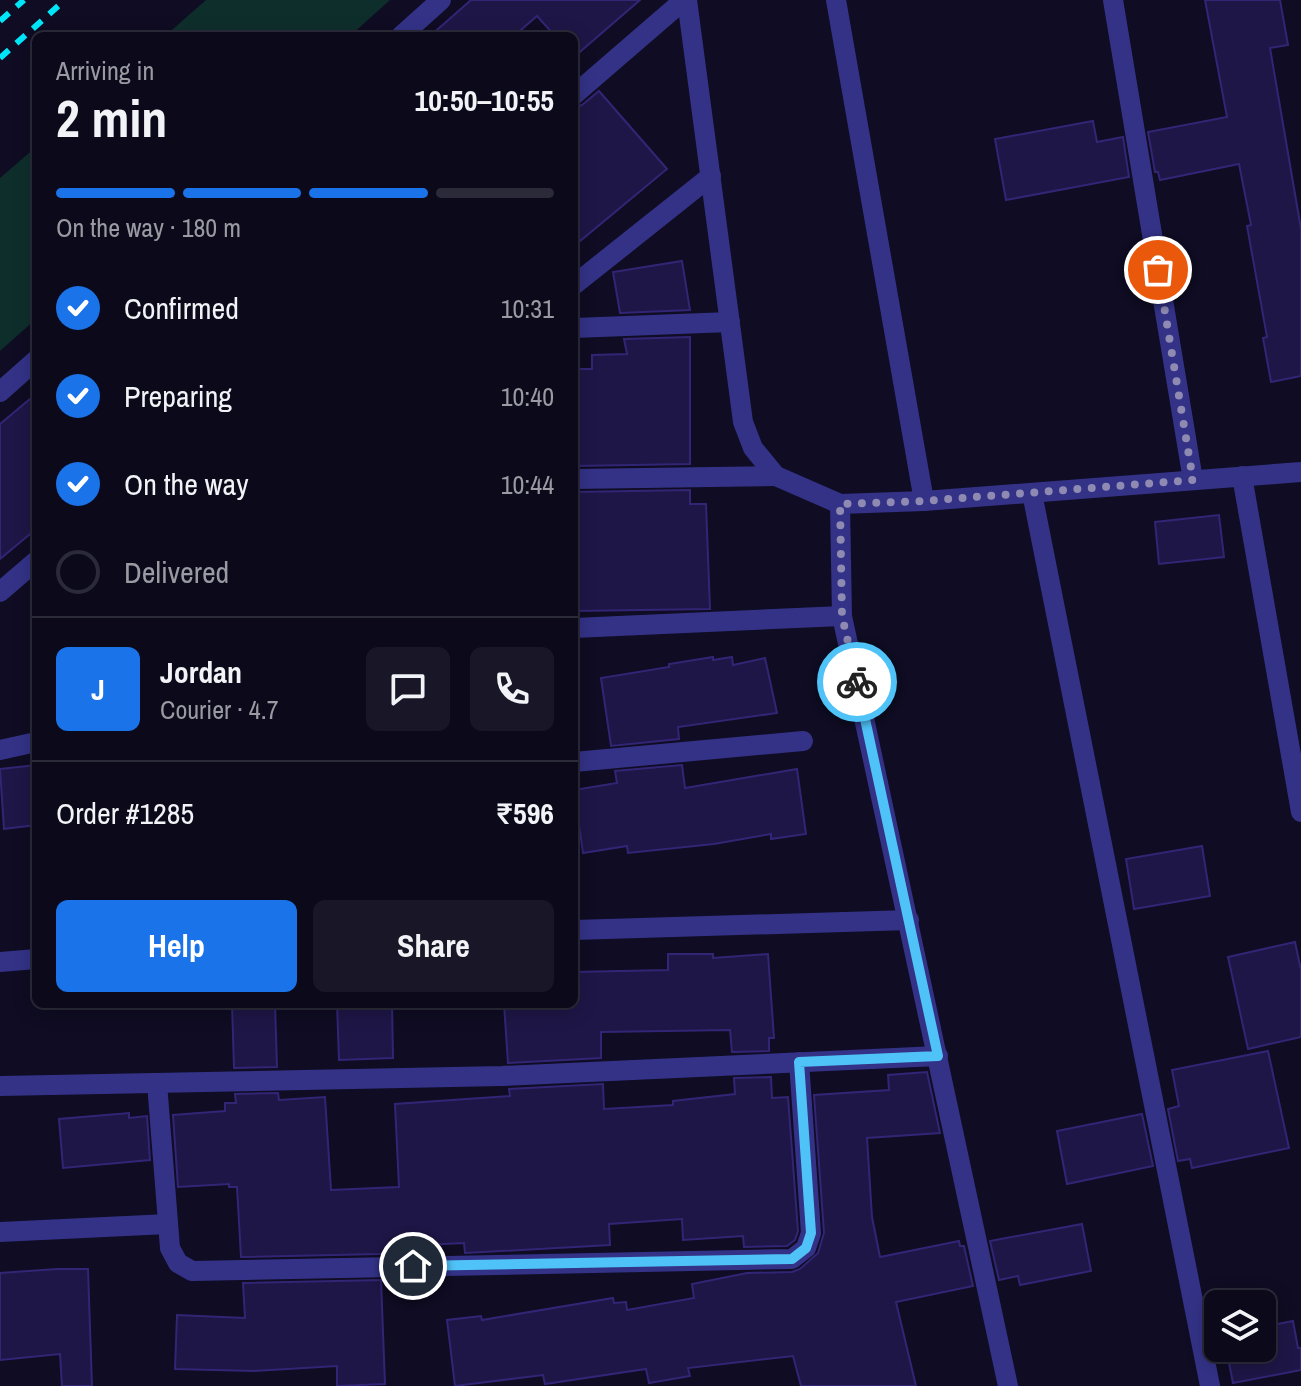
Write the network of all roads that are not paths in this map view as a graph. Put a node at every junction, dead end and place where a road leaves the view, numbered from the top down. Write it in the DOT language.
graph roads {
  1 [pos="441,0"];
  2 [pos="685,0"];
  3 [pos="836,0"];
  4 [pos="1113,0"];
  5 [pos="405,32"];
  6 [pos="578,92"];
  7 [pos="711,176"];
  8 [pos="578,282"];
  9 [pos="730,322"];
  10 [pos="578,328"];
  11 [pos="32,364"];
  12 [pos="0,392"];
  13 [pos="1301,472"];
  14 [pos="776,476"];
  15 [pos="1242,476"];
  16 [pos="578,479"];
  17 [pos="1193,480"];
  18 [pos="1032,493"];
  19 [pos="924,501"];
  20 [pos="840,504"];
  21 [pos="32,564"];
  22 [pos="0,592"];
  23 [pos="842,616"];
  24 [pos="578,628"];
  25 [pos="803,741"];
  26 [pos="32,743"];
  27 [pos="0,750"];
  28 [pos="578,762"];
  29 [pos="1301,812"];
  30 [pos="909,920"];
  31 [pos="578,930"];
  32 [pos="32,959"];
  33 [pos="0,962"];
  34 [pos="938,1056"];
  35 [pos="799,1062"];
  36 [pos="157,1083"];
  37 [pos="0,1086"];
  38 [pos="168,1224"];
  39 [pos="0,1232"];
  40 [pos="1008,1386"];
  41 [pos="1210,1386"];
  1 -- 5 [label="street"];
  2 -- 6 [label="street"];
  2 -- 7 [label="street"];
  3 -- 19 [label="street"];
  4 -- 17 [label="street"];
  7 -- 8 [label="street"];
  7 -- 9 [label="street"];
  9 -- 10 [label="street"];
  9 -- 14 [label="street"];
  11 -- 12 [label="street"];
  13 -- 15 [label="street"];
  14 -- 16 [label="street"];
  14 -- 20 [label="street"];
  15 -- 17 [label="street"];
  15 -- 29 [label="street"];
  17 -- 18 [label="street"];
  18 -- 19 [label="street"];
  18 -- 41 [label="street"];
  19 -- 20 [label="street"];
  20 -- 23 [label="street"];
  21 -- 22 [label="street"];
  23 -- 24 [label="street"];
  23 -- 30 [label="street"];
  25 -- 28 [label="street"];
  26 -- 27 [label="street"];
  30 -- 31 [label="street"];
  30 -- 34 [label="street"];
  32 -- 33 [label="street"];
  34 -- 35 [label="street"];
  34 -- 40 [label="street"];
  35 -- 36 [label="street"];
  35 -- 38 [label="street"];
  36 -- 37 [label="street"];
  36 -- 38 [label="street"];
  38 -- 39 [label="street"];
}
